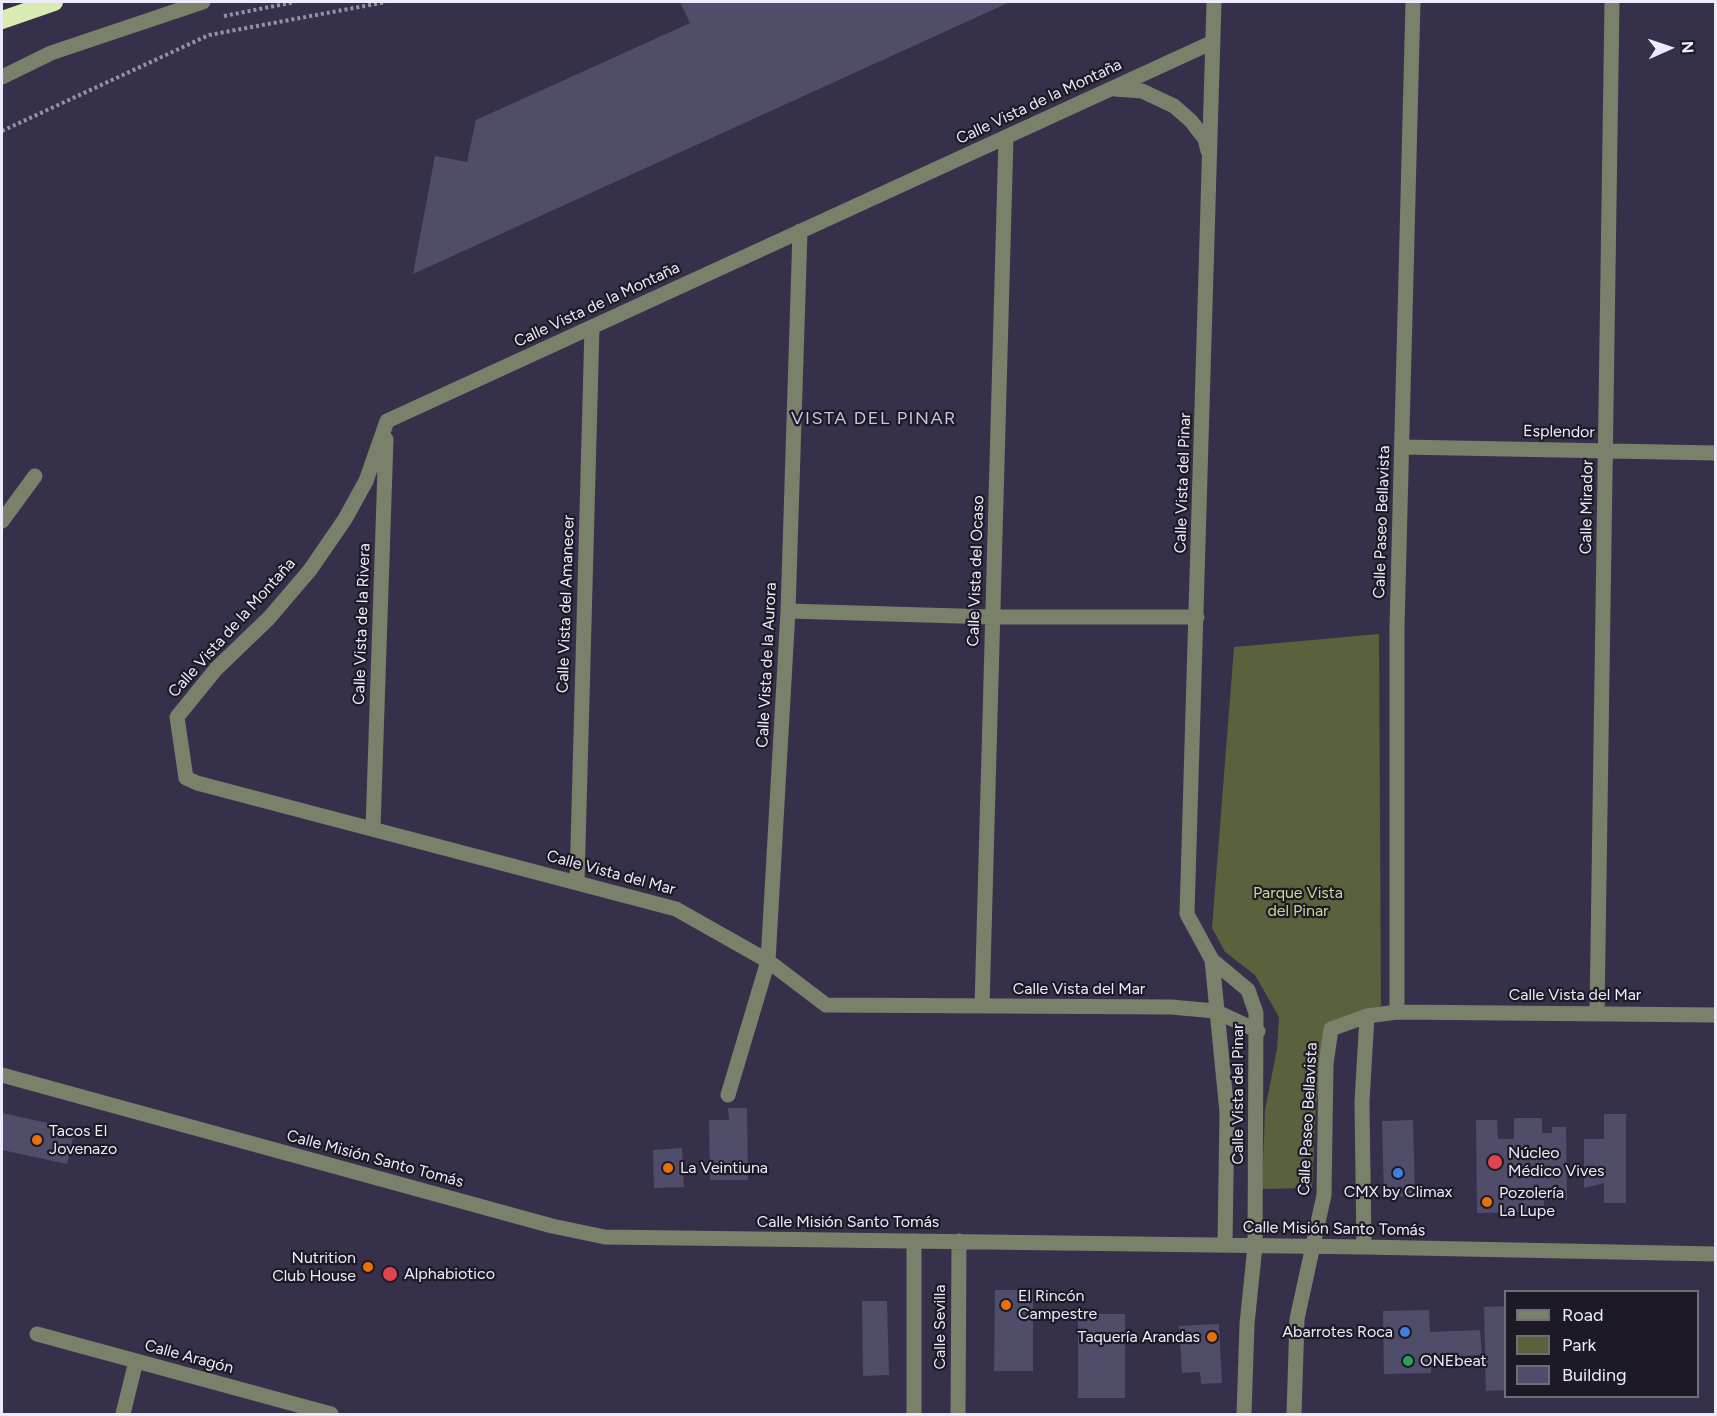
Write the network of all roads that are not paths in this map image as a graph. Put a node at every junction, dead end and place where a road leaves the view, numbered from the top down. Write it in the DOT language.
graph roads {
  1 [pos="54,2"];
  2 [pos="203,2"];
  3 [pos="1214,2"];
  4 [pos="1413,2"];
  5 [pos="1612,2"];
  6 [pos="2,20"];
  7 [pos="1213,42"];
  8 [pos="2,77"];
  9 [pos="1110,89"];
  10 [pos="1006,137"];
  11 [pos="1210,159"];
  12 [pos="800,231"];
  13 [pos="592,327"];
  14 [pos="387,421"];
  15 [pos="1402,447"];
  16 [pos="1606,451"];
  17 [pos="1716,453"];
  18 [pos="35,476"];
  19 [pos="2,520"];
  20 [pos="788,611"];
  21 [pos="1197,617"];
  22 [pos="993,618"];
  23 [pos="186,778"];
  24 [pos="373,828"];
  25 [pos="577,883"];
  26 [pos="1212,960"];
  27 [pos="768,961"];
  28 [pos="982,1006"];
  29 [pos="1215,1011"];
  30 [pos="1397,1012"];
  31 [pos="1597,1013"];
  32 [pos="1716,1015"];
  33 [pos="1367,1016"];
  34 [pos="1258,1031"];
  35 [pos="2,1075"];
  36 [pos="728,1095"];
  37 [pos="958,1240"];
  38 [pos="914,1241"];
  39 [pos="1225,1245"];
  40 [pos="1255,1246"];
  41 [pos="1314,1247"];
  42 [pos="1364,1247"];
  43 [pos="1716,1254"];
  44 [pos="37,1334"];
  45 [pos="136,1361"];
  46 [pos="123,1414"];
  47 [pos="331,1414"];
  48 [pos="914,1414"];
  49 [pos="958,1414"];
  50 [pos="1244,1414"];
  51 [pos="1294,1414"];
  1 -- 6 [label="highway"];
  2 -- 8 [label="street"];
  3 -- 7 [label="street, Calle Vista del Pinar"];
  4 -- 15 [label="street, Calle Paseo Bellavista"];
  5 -- 16 [label="street, Calle Mirador"];
  7 -- 9 [label="street, Calle Vista de la Montaña"];
  7 -- 11 [label="street, Calle Vista del Pinar"];
  9 -- 10 [label="street, Calle Vista de la Montaña"];
  9 -- 11 [label="street"];
  10 -- 12 [label="street, Calle Vista de la Montaña"];
  10 -- 22 [label="street, Calle Vista del Ocaso"];
  11 -- 21 [label="street, Calle Vista del Pinar"];
  12 -- 13 [label="street, Calle Vista de la Montaña"];
  12 -- 20 [label="street, Calle Vista de la Aurora"];
  13 -- 14 [label="street, Calle Vista de la Montaña"];
  13 -- 25 [label="street, Calle Vista del Amanecer"];
  14 -- 23 [label="street, Calle Vista de la Montaña"];
  14 -- 24 [label="street, Calle Vista de la Rivera"];
  15 -- 16 [label="street, Esplendor"];
  15 -- 30 [label="street, Calle Paseo Bellavista"];
  16 -- 17 [label="street, Esplendor"];
  16 -- 31 [label="street, Calle Mirador"];
  18 -- 19 [label="street"];
  20 -- 22 [label="street"];
  20 -- 27 [label="street, Calle Vista de la Aurora"];
  21 -- 22 [label="street"];
  21 -- 26 [label="street, Calle Vista del Pinar"];
  22 -- 28 [label="street, Calle Vista del Ocaso"];
  23 -- 24 [label="street, Calle Vista del Mar"];
  24 -- 25 [label="street, Calle Vista del Mar"];
  25 -- 27 [label="street, Calle Vista del Mar"];
  26 -- 29 [label="street, Calle Vista del Pinar"];
  26 -- 34 [label="street, Calle Vista del Pinar"];
  27 -- 28 [label="street, Calle Vista del Mar"];
  27 -- 36 [label="street, Calle Vista de la Aurora"];
  28 -- 29 [label="street, Calle Vista del Mar"];
  29 -- 34 [label="street, Calle Vista del Mar"];
  29 -- 39 [label="street, Calle Vista del Pinar"];
  30 -- 31 [label="street, Calle Vista del Mar"];
  30 -- 33 [label="street, Calle Paseo Bellavista"];
  31 -- 32 [label="street, Calle Vista del Mar"];
  33 -- 41 [label="street, Calle Paseo Bellavista"];
  33 -- 42 [label="street"];
  34 -- 40 [label="street, Calle Vista del Pinar"];
  35 -- 38 [label="street, Calle Misión Santo Tomás"];
  37 -- 38 [label="street, Calle Misión Santo Tomás"];
  37 -- 39 [label="street, Calle Misión Santo Tomás"];
  37 -- 49 [label="street, Calle Sevilla"];
  38 -- 48 [label="street, Calle Sevilla"];
  39 -- 40 [label="street, Calle Misión Santo Tomás"];
  40 -- 41 [label="street, Calle Misión Santo Tomás"];
  40 -- 50 [label="street, Calle Vista del Pinar"];
  41 -- 42 [label="street, Calle Misión Santo Tomás"];
  41 -- 51 [label="street"];
  42 -- 43 [label="street, Calle Misión Santo Tomás"];
  44 -- 45 [label="street, Calle Aragón"];
  45 -- 46 [label="street"];
  45 -- 47 [label="street, Calle Aragón"];
}
